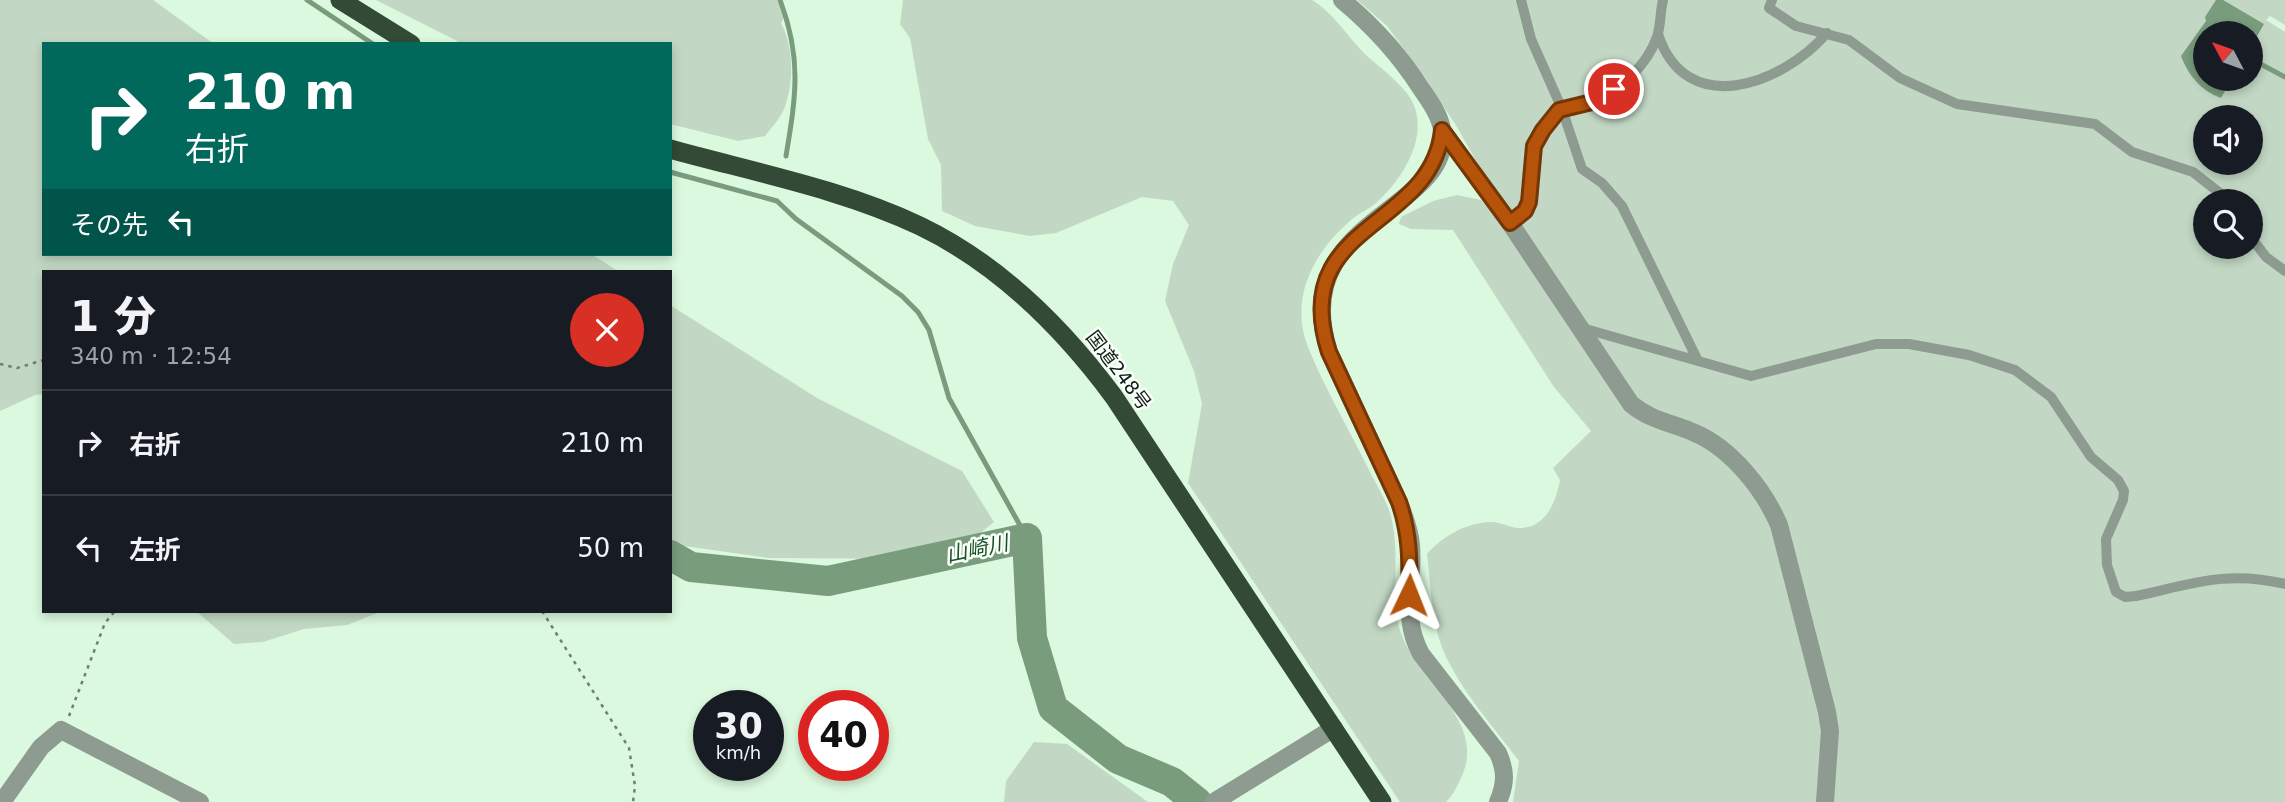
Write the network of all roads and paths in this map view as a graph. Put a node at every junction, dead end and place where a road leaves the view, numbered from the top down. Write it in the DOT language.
graph roads {
  1 [pos="340,0"];
  2 [pos="1342,0"];
  3 [pos="1521,0"];
  4 [pos="1663,0"];
  5 [pos="1772,0"];
  6 [pos="1827,33"];
  7 [pos="1658,34"];
  8 [pos="408,42"];
  9 [pos="1562,109"];
  10 [pos="1442,130"];
  11 [pos="672,150"];
  12 [pos="2215,189"];
  13 [pos="1510,223"];
  14 [pos="2263,253"];
  15 [pos="2285,271"];
  16 [pos="1579,327"];
  17 [pos="42,361"];
  18 [pos="1698,361"];
  19 [pos="0,364"];
  20 [pos="2285,584"];
  21 [pos="113,613"];
  22 [pos="543,613"];
  23 [pos="1334,728"];
  24 [pos="61,730"];
  25 [pos="2,802"];
  26 [pos="200,802"];
  27 [pos="633,802"];
  28 [pos="1214,802"];
  29 [pos="1382,802"];
  30 [pos="1497,802"];
  31 [pos="1825,802"];
  1 -- 8 [label="highway"];
  2 -- 10 [label="street"];
  3 -- 9 [label="lane"];
  4 -- 7 [label="lane"];
  5 -- 6 [label="lane"];
  6 -- 7 [label="lane"];
  6 -- 12 [label="lane"];
  7 -- 9 [label="lane"];
  9 -- 13 [label="lane"];
  9 -- 18 [label="lane"];
  10 -- 13 [label="street"];
  10 -- 30 [label="street"];
  11 -- 23 [label="highway, 国道248号"];
  13 -- 16 [label="street"];
  14 -- 15 [label="lane"];
  16 -- 18 [label="lane"];
  16 -- 31 [label="street"];
  17 -- 19 [label="path"];
  18 -- 20 [label="lane"];
  21 -- 24 [label="path"];
  22 -- 27 [label="path"];
  23 -- 28 [label="street"];
  23 -- 29 [label="highway, 国道248号"];
  24 -- 25 [label="street"];
  24 -- 26 [label="street"];
}
